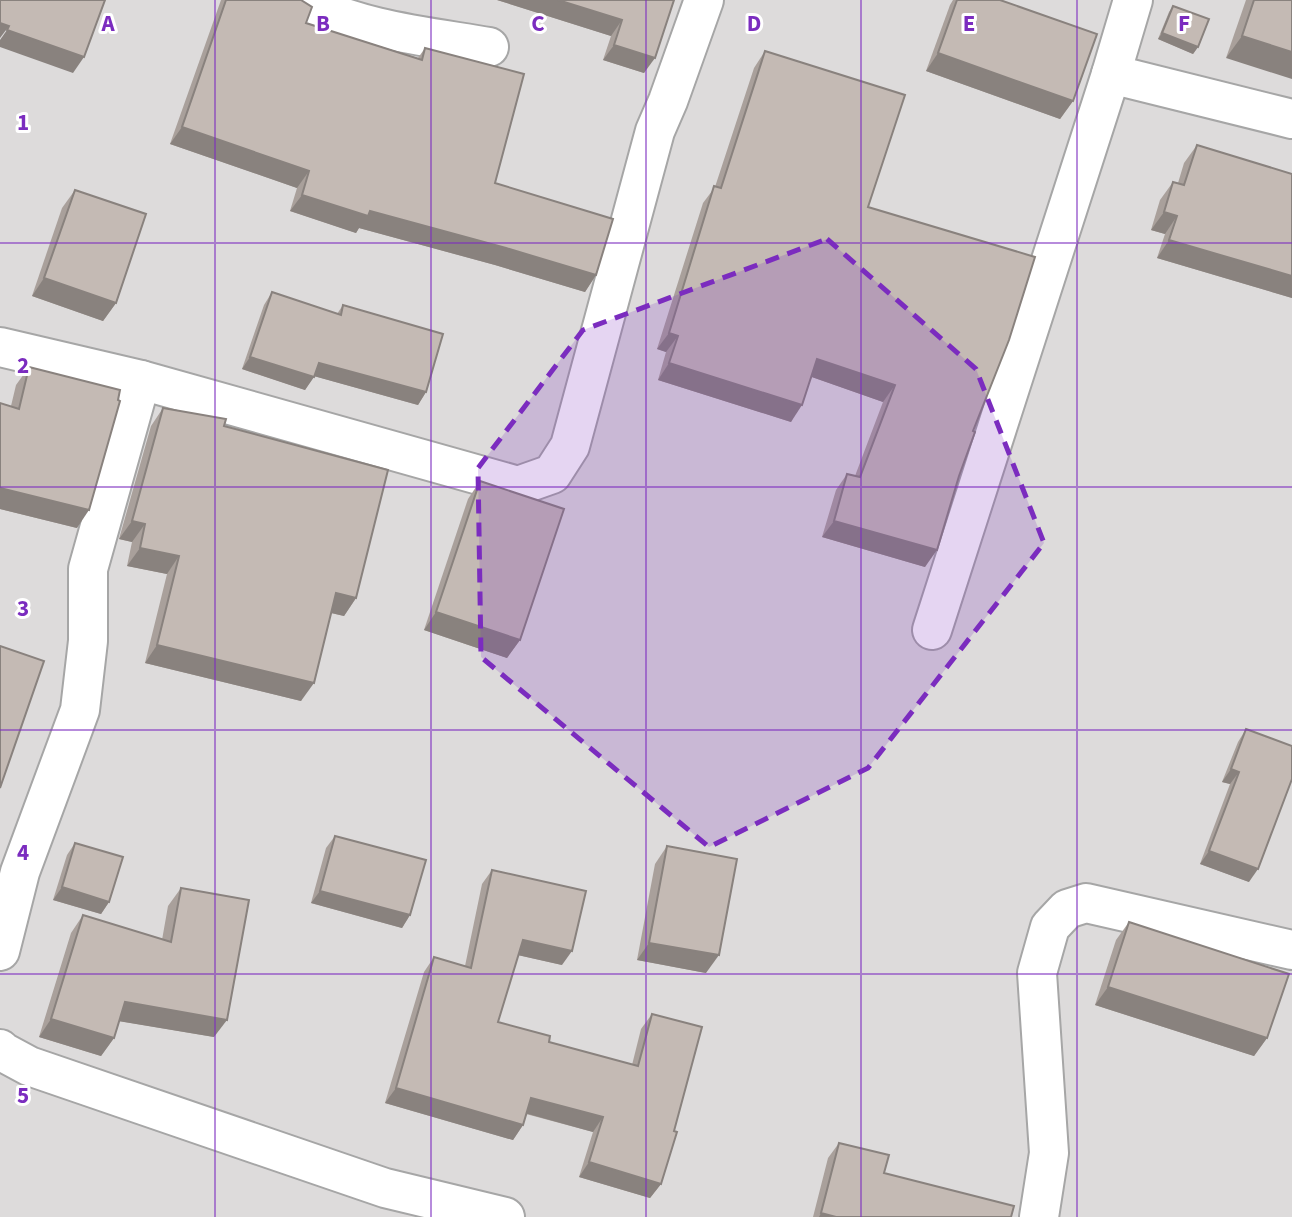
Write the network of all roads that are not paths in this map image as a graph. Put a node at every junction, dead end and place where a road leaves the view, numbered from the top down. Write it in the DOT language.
graph roads {
  1 [pos="301,0"];
  2 [pos="704,0"];
  3 [pos="1133,0"];
  4 [pos="489,47"];
  5 [pos="1111,74"];
  6 [pos="1292,119"];
  7 [pos="0,347"];
  8 [pos="141,380"];
  9 [pos="932,630"];
  10 [pos="10,869"];
  11 [pos="1292,950"];
  12 [pos="0,951"];
  13 [pos="0,1049"];
  14 [pos="505,1217"];
  15 [pos="1039,1217"];
  1 -- 4 [label="street"];
  2 -- 8 [label="street"];
  3 -- 5 [label="street"];
  5 -- 6 [label="street"];
  5 -- 9 [label="street"];
  7 -- 8 [label="street"];
  8 -- 10 [label="street"];
  10 -- 12 [label="street"];
  11 -- 15 [label="street"];
  13 -- 14 [label="street"];
}
